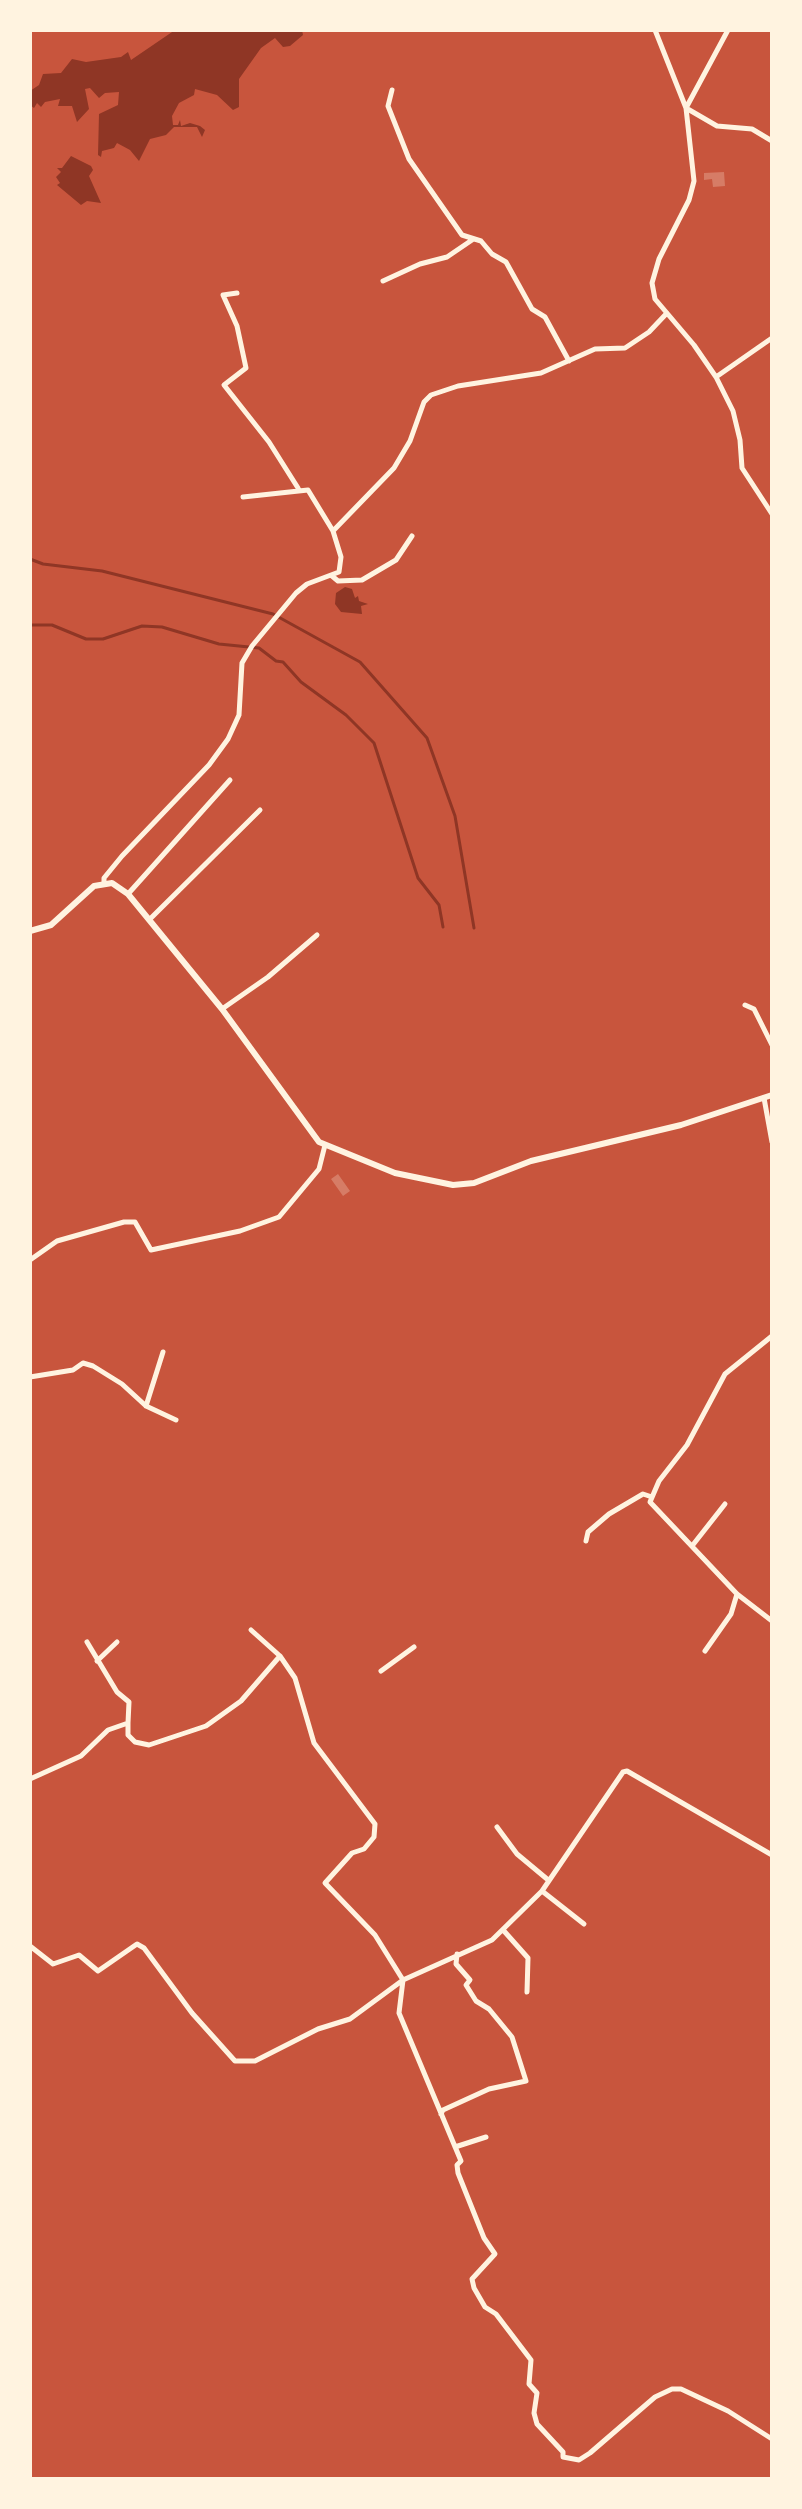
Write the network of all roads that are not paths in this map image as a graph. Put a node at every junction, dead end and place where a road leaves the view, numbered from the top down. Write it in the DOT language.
graph roads {
  1 [pos="655,30"];
  2 [pos="728,30"];
  3 [pos="392,90"];
  4 [pos="686,108"];
  5 [pos="772,141"];
  6 [pos="472,239"];
  7 [pos="383,281"];
  8 [pos="237,293"];
  9 [pos="667,313"];
  10 [pos="772,338"];
  11 [pos="569,361"];
  12 [pos="716,377"];
  13 [pos="298,488"];
  14 [pos="243,497"];
  15 [pos="772,514"];
  16 [pos="333,531"];
  17 [pos="412,536"];
  18 [pos="332,576"];
  19 [pos="230,780"];
  20 [pos="260,810"];
  21 [pos="104,884"];
  22 [pos="128,894"];
  23 [pos="150,919"];
  24 [pos="30,931"];
  25 [pos="317,935"];
  26 [pos="745,1005"];
  27 [pos="222,1009"];
  28 [pos="772,1045"];
  29 [pos="768,1096"];
  30 [pos="772,1142"];
  31 [pos="325,1145"];
  32 [pos="30,1260"];
  33 [pos="772,1336"];
  34 [pos="163,1352"];
  35 [pos="30,1377"];
  36 [pos="146,1406"];
  37 [pos="176,1420"];
  38 [pos="652,1497"];
  39 [pos="725,1504"];
  40 [pos="586,1541"];
  41 [pos="692,1546"];
  42 [pos="737,1594"];
  43 [pos="772,1621"];
  44 [pos="251,1630"];
  45 [pos="87,1642"];
  46 [pos="117,1642"];
  47 [pos="414,1647"];
  48 [pos="705,1651"];
  49 [pos="280,1656"];
  50 [pos="97,1662"];
  51 [pos="381,1671"];
  52 [pos="128,1723"];
  53 [pos="30,1779"];
  54 [pos="497,1827"];
  55 [pos="772,1855"];
  56 [pos="547,1879"];
  57 [pos="542,1891"];
  58 [pos="584,1924"];
  59 [pos="504,1931"];
  60 [pos="30,1946"];
  61 [pos="457,1954"];
  62 [pos="403,1980"];
  63 [pos="527,1992"];
  64 [pos="441,2115"];
  65 [pos="486,2137"];
  66 [pos="455,2147"];
  67 [pos="772,2439"];
  1 -- 4 [label="street"];
  2 -- 4 [label="street"];
  3 -- 6 [label="street"];
  4 -- 5 [label="street"];
  4 -- 9 [label="street"];
  6 -- 7 [label="street"];
  6 -- 11 [label="street"];
  8 -- 13 [label="street"];
  9 -- 11 [label="street"];
  9 -- 12 [label="street"];
  10 -- 12 [label="street"];
  11 -- 16 [label="street"];
  12 -- 15 [label="street"];
  13 -- 14 [label="street"];
  13 -- 16 [label="street"];
  16 -- 18 [label="street"];
  17 -- 18 [label="street"];
  18 -- 21 [label="street"];
  19 -- 22 [label="street"];
  20 -- 23 [label="street"];
  21 -- 22 [label="street"];
  21 -- 24 [label="street"];
  22 -- 23 [label="street"];
  23 -- 27 [label="street"];
  25 -- 27 [label="street"];
  26 -- 28 [label="street"];
  27 -- 31 [label="street"];
  29 -- 30 [label="street"];
  29 -- 31 [label="street"];
  31 -- 32 [label="street"];
  33 -- 38 [label="street"];
  34 -- 36 [label="street"];
  35 -- 36 [label="street"];
  36 -- 37 [label="street"];
  38 -- 40 [label="street"];
  38 -- 41 [label="street"];
  39 -- 41 [label="street"];
  41 -- 42 [label="street"];
  42 -- 43 [label="street"];
  42 -- 48 [label="street"];
  44 -- 49 [label="street"];
  45 -- 50 [label="street"];
  46 -- 50 [label="street"];
  47 -- 51 [label="street"];
  49 -- 52 [label="street"];
  49 -- 62 [label="street"];
  50 -- 52 [label="street"];
  52 -- 53 [label="street"];
  54 -- 56 [label="street"];
  55 -- 56 [label="street"];
  56 -- 57 [label="street"];
  57 -- 58 [label="street"];
  57 -- 59 [label="street"];
  59 -- 61 [label="street"];
  59 -- 63 [label="street"];
  60 -- 62 [label="street"];
  61 -- 62 [label="street"];
  61 -- 64 [label="street"];
  62 -- 64 [label="street"];
  64 -- 66 [label="street"];
  65 -- 66 [label="street"];
  66 -- 67 [label="street"];
}
